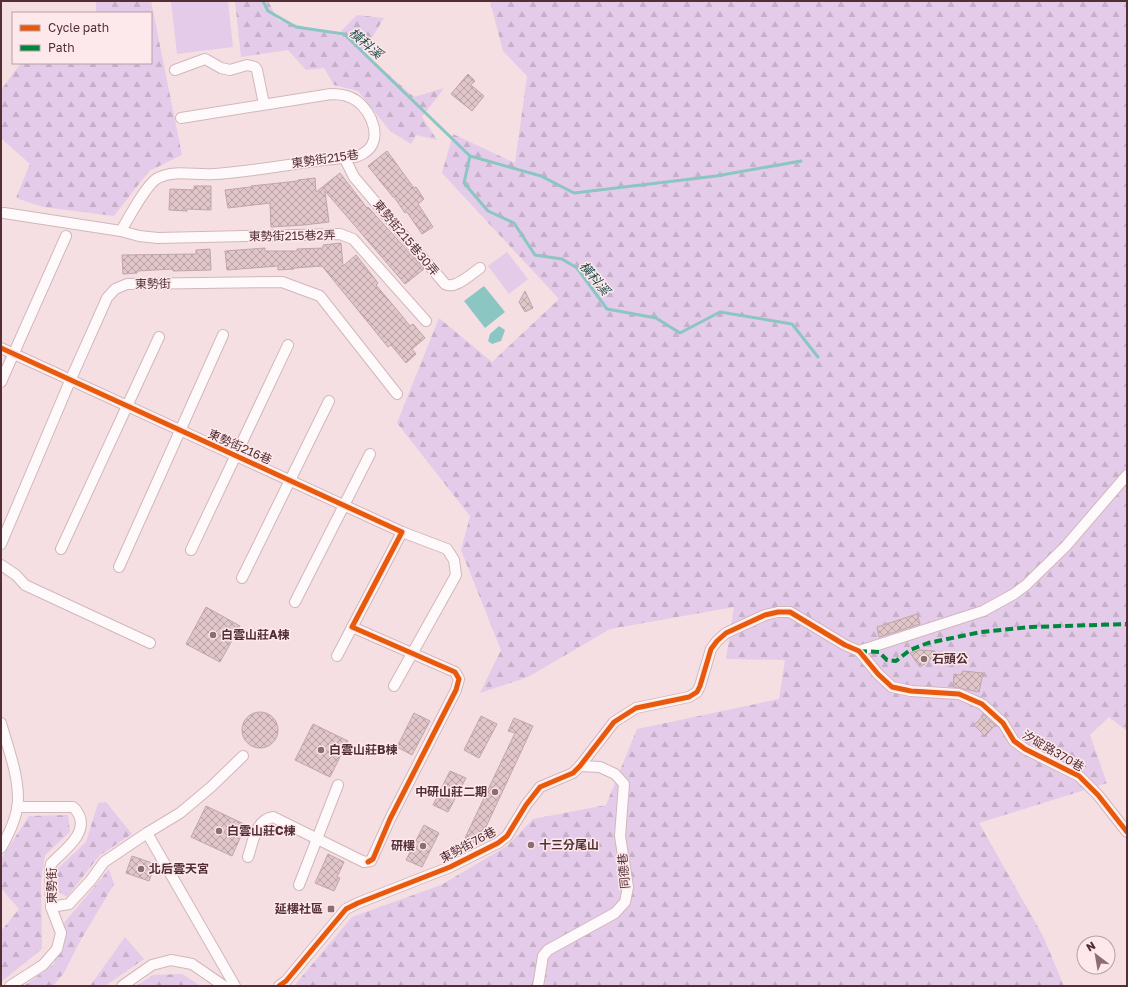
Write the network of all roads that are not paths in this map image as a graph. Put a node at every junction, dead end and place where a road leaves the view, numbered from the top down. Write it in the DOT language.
graph roads {
  1 [pos="175,70"];
  2 [pos="264,104"];
  3 [pos="181,118"];
  4 [pos="344,157"];
  5 [pos="2,214"];
  6 [pos="121,231"];
  7 [pos="66,236"];
  8 [pos="480,268"];
  9 [pos="426,321"];
  10 [pos="223,335"];
  11 [pos="159,337"];
  12 [pos="288,345"];
  13 [pos="1,348"];
  14 [pos="14,354"];
  15 [pos="70,381"];
  16 [pos="1,382"];
  17 [pos="397,394"];
  18 [pos="329,401"];
  19 [pos="127,407"];
  20 [pos="180,431"];
  21 [pos="370,454"];
  22 [pos="236,456"];
  23 [pos="1127,475"];
  24 [pos="290,481"];
  25 [pos="344,505"];
  26 [pos="402,532"];
  27 [pos="1,544"];
  28 [pos="61,549"];
  29 [pos="192,550"];
  30 [pos="1,565"];
  31 [pos="119,567"];
  32 [pos="242,578"];
  33 [pos="295,602"];
  34 [pos="352,627"];
  35 [pos="150,643"];
  36 [pos="860,651"];
  37 [pos="412,653"];
  38 [pos="337,656"];
  39 [pos="394,686"];
  40 [pos="1,724"];
  41 [pos="243,756"];
  42 [pos="580,766"];
  43 [pos="338,785"];
  44 [pos="17,807"];
  45 [pos="1127,832"];
  46 [pos="147,833"];
  47 [pos="317,838"];
  48 [pos="1,848"];
  49 [pos="248,858"];
  50 [pos="299,885"];
  51 [pos="51,907"];
  52 [pos="10,986"];
  53 [pos="122,986"];
  54 [pos="224,986"];
  55 [pos="235,986"];
  56 [pos="279,986"];
  57 [pos="538,986"];
  1 -- 2 [label="street"];
  2 -- 3 [label="street, 東勢街215巷"];
  2 -- 4 [label="street, 東勢街215巷"];
  4 -- 6 [label="street, 東勢街215巷"];
  4 -- 8 [label="street, 東勢街215巷30弄"];
  5 -- 6 [label="street, 東勢街215巷2弄"];
  6 -- 9 [label="street, 東勢街215巷2弄"];
  7 -- 14 [label="street"];
  10 -- 20 [label="street"];
  11 -- 19 [label="street"];
  12 -- 22 [label="street"];
  13 -- 14 [label="street"];
  14 -- 15 [label="street"];
  14 -- 16 [label="street"];
  15 -- 17 [label="street, 東勢街"];
  15 -- 19 [label="street, 東勢街216巷"];
  15 -- 27 [label="street, 東勢街"];
  18 -- 24 [label="street"];
  19 -- 20 [label="street, 東勢街216巷"];
  19 -- 28 [label="street"];
  20 -- 22 [label="street, 東勢街216巷"];
  20 -- 31 [label="street"];
  21 -- 25 [label="street"];
  22 -- 24 [label="street, 東勢街216巷"];
  22 -- 29 [label="street"];
  23 -- 36 [label="street"];
  24 -- 25 [label="street, 東勢街216巷"];
  24 -- 32 [label="street"];
  25 -- 26 [label="street, 東勢街216巷"];
  25 -- 33 [label="street"];
  26 -- 34 [label="street"];
  26 -- 37 [label="street, 東勢街216巷"];
  30 -- 35 [label="street"];
  34 -- 37 [label="street"];
  34 -- 38 [label="street"];
  36 -- 42 [label="street, 東勢街76巷"];
  36 -- 45 [label="street, 汐碇路370巷"];
  37 -- 39 [label="street, 東勢街216巷"];
  37 -- 47 [label="street"];
  40 -- 44 [label="street"];
  41 -- 46 [label="street"];
  42 -- 56 [label="street, 東勢街76巷"];
  42 -- 57 [label="street, 同德巷"];
  43 -- 47 [label="street"];
  44 -- 48 [label="street"];
  44 -- 51 [label="street, 東勢街"];
  46 -- 51 [label="street"];
  46 -- 55 [label="street"];
  47 -- 49 [label="street"];
  47 -- 50 [label="street"];
  51 -- 52 [label="street, 東勢街"];
  53 -- 54 [label="street"];
}
